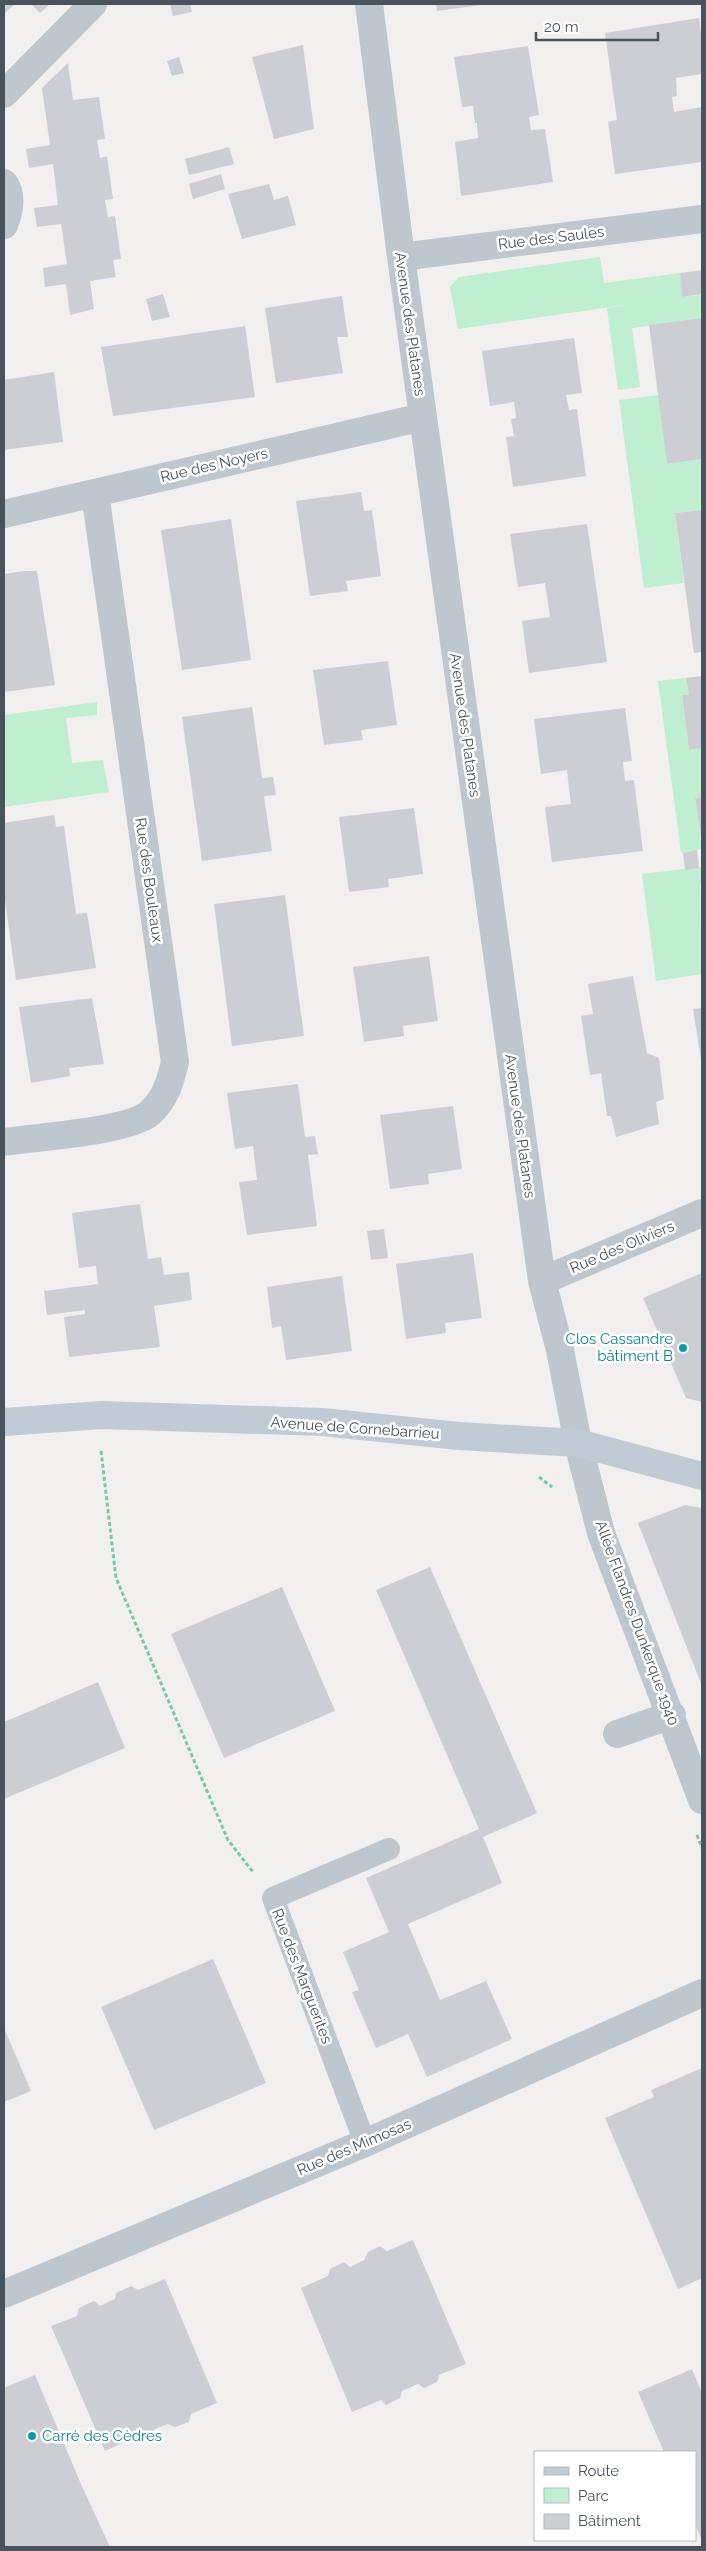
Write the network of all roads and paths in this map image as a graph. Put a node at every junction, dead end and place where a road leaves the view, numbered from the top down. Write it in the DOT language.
graph roads {
  1 [pos="93,4"];
  2 [pos="369,4"];
  3 [pos="4,94"];
  4 [pos="4,184"];
  5 [pos="702,219"];
  6 [pos="4,226"];
  7 [pos="401,257"];
  8 [pos="424,417"];
  9 [pos="95,493"];
  10 [pos="4,514"];
  11 [pos="4,1142"];
  12 [pos="702,1213"];
  13 [pos="542,1281"];
  14 [pos="102,1415"];
  15 [pos="4,1422"];
  16 [pos="578,1444"];
  17 [pos="534,1474"];
  18 [pos="702,1476"];
  19 [pos="555,1491"];
  20 [pos="672,1715"];
  21 [pos="617,1734"];
  22 [pos="702,1800"];
  23 [pos="696,1830"];
  24 [pos="702,1848"];
  25 [pos="389,1849"];
  26 [pos="273,1898"];
  27 [pos="702,1993"];
  28 [pos="365,2143"];
  29 [pos="4,2294"];
  1 -- 3 [label="street"];
  2 -- 7 [label="street, Avenue des Platanes"];
  4 -- 6 [label="street"];
  5 -- 7 [label="street, Rue des Saules"];
  7 -- 8 [label="street, Avenue des Platanes"];
  8 -- 9 [label="street, Rue des Noyers"];
  8 -- 13 [label="street, Avenue des Platanes"];
  9 -- 10 [label="street, Rue des Noyers"];
  9 -- 11 [label="street, Rue des Bouleaux"];
  12 -- 13 [label="street, Rue des Oliviers"];
  13 -- 16 [label="street, Avenue des Platanes"];
  14 -- 15 [label="street, Avenue de Cornebarrieu"];
  14 -- 16 [label="street, Avenue de Cornebarrieu"];
  14 -- 26 [label="path"];
  16 -- 18 [label="street, Avenue de Cornebarrieu"];
  16 -- 20 [label="street, Allée Flandres Dunkerque 1940"];
  17 -- 19 [label="path"];
  20 -- 21 [label="street"];
  20 -- 22 [label="street, Allée Flandres Dunkerque 1940"];
  23 -- 24 [label="path"];
  25 -- 26 [label="lane, Rue des Marguerites"];
  26 -- 28 [label="lane, Rue des Marguerites"];
  27 -- 28 [label="street, Rue des Mimosas"];
  28 -- 29 [label="street, Rue des Mimosas"];
}
